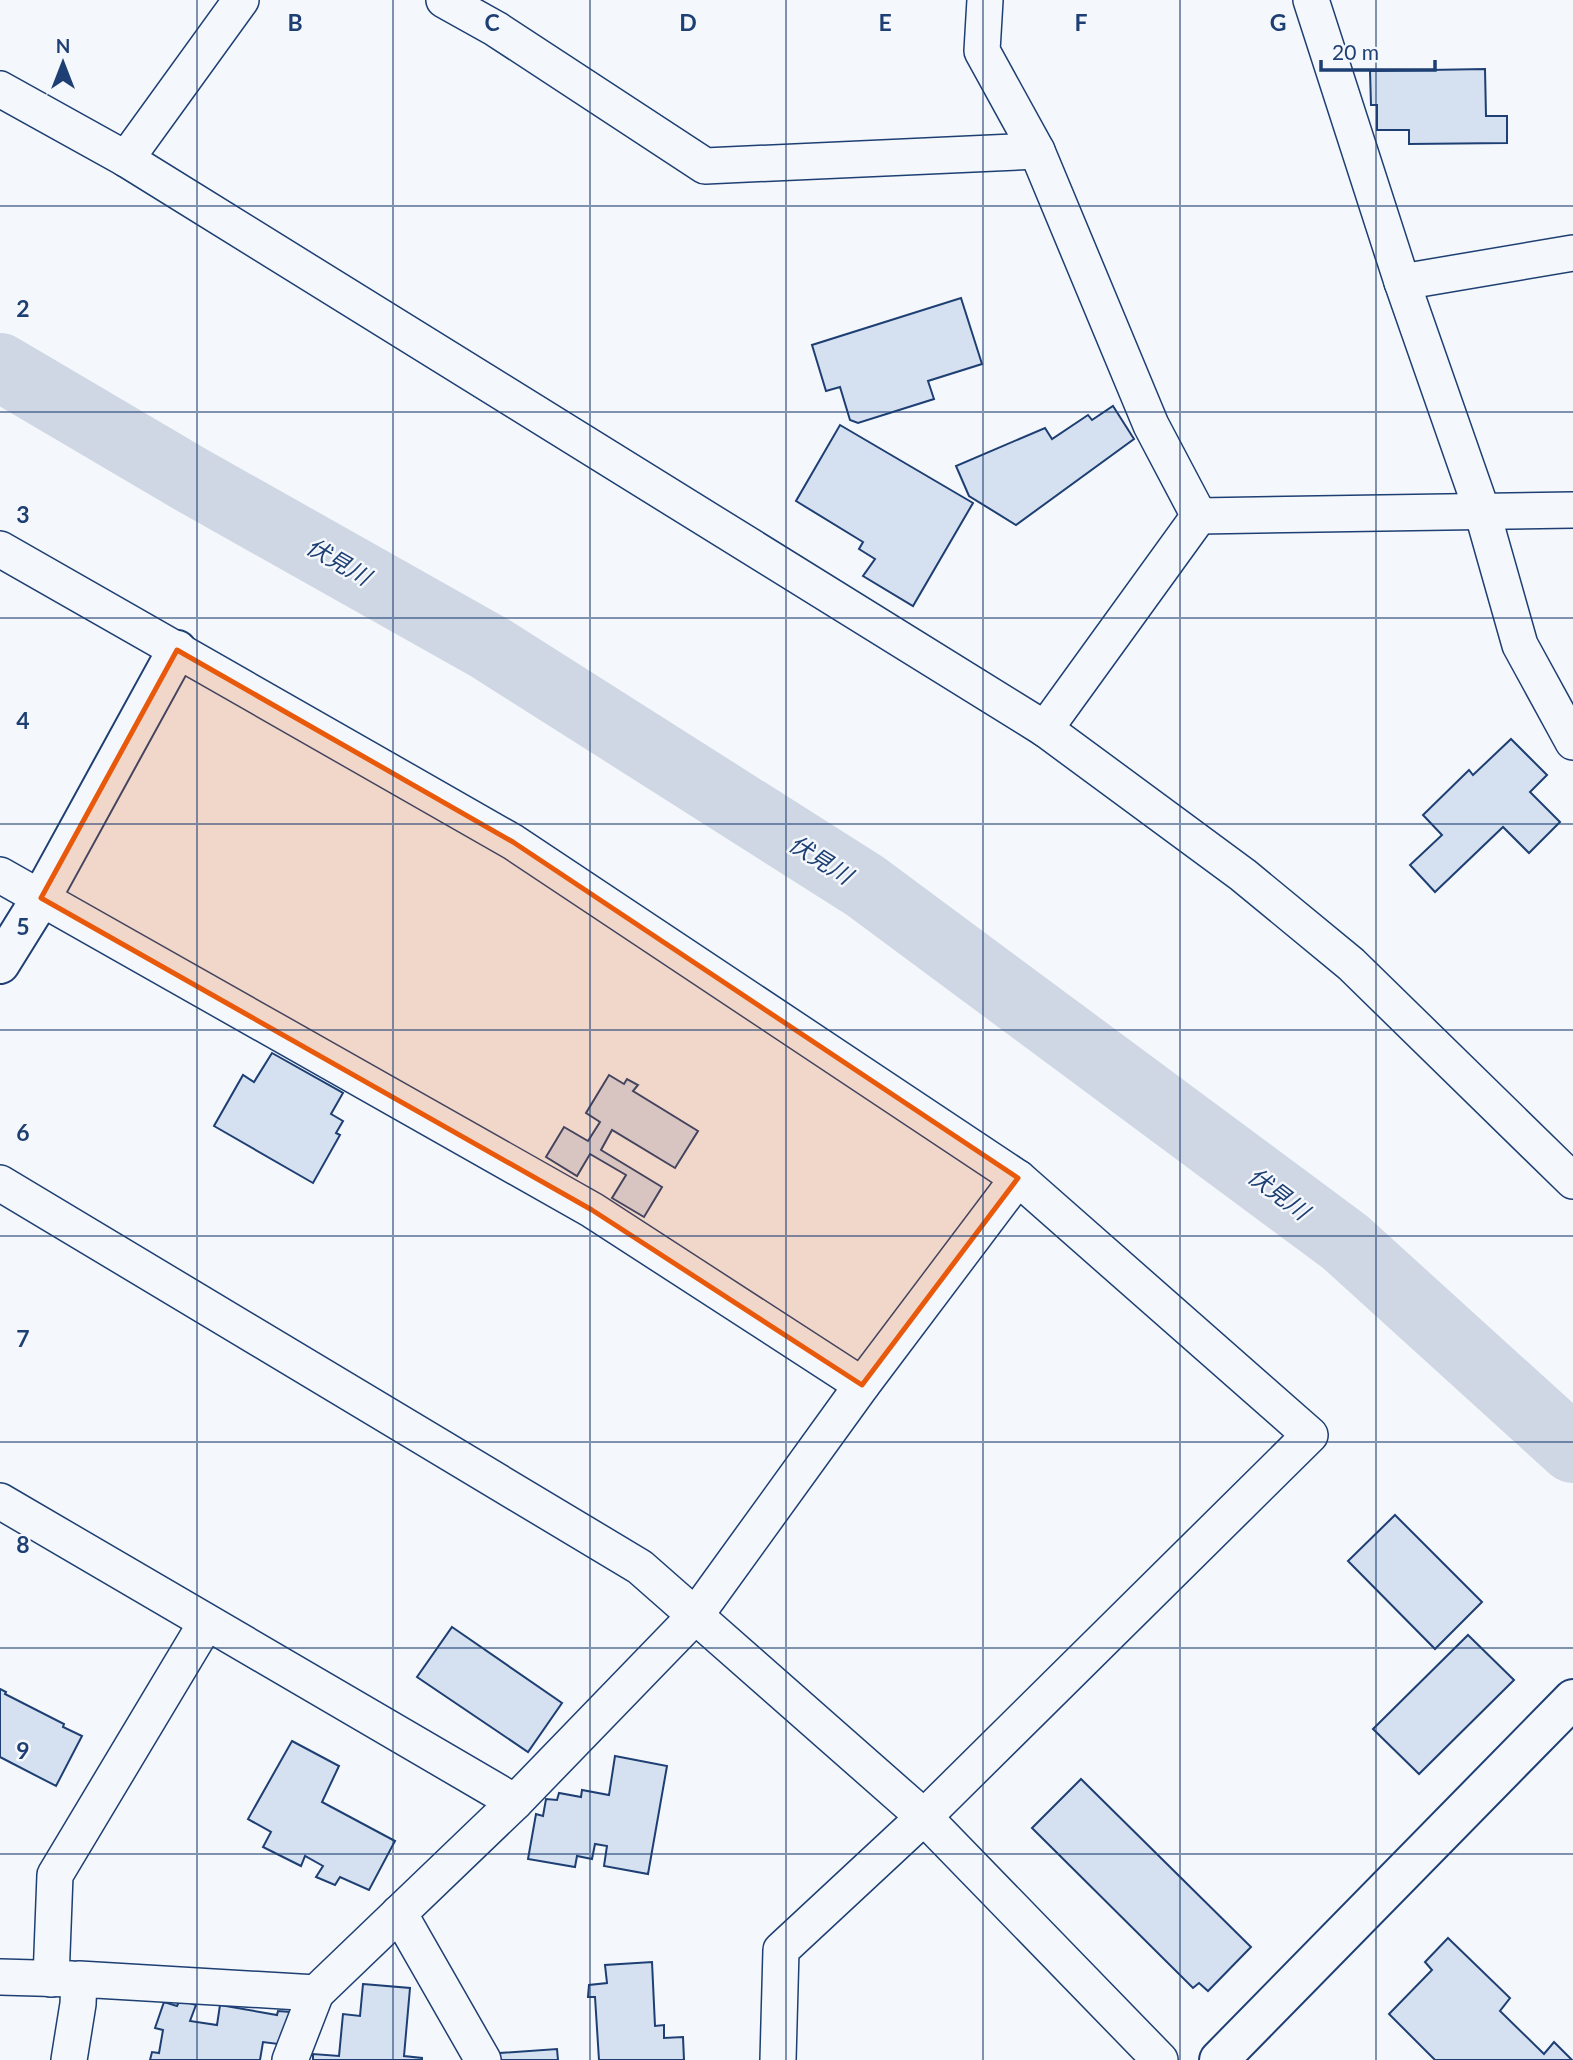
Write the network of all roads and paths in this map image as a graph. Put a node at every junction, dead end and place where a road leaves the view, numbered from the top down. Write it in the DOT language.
graph roads {
  1 [pos="241,0"];
  2 [pos="443,0"];
  3 [pos="985,0"];
  4 [pos="1311,0"];
  5 [pos="0,89"];
  6 [pos="1037,151"];
  7 [pos="126,159"];
  8 [pos="1573,253"];
  9 [pos="1402,282"];
  10 [pos="1573,510"];
  11 [pos="1482,511"];
  12 [pos="1199,516"];
  13 [pos="0,549"];
  14 [pos="177,650"];
  15 [pos="1045,729"];
  16 [pos="1573,742"];
  17 [pos="0,875"];
  18 [pos="41,898"];
  19 [pos="0,964"];
  20 [pos="1017,1178"];
  21 [pos="1573,1181"];
  22 [pos="0,1183"];
  23 [pos="862,1385"];
  24 [pos="3,1508"];
  25 [pos="695,1616"];
  26 [pos="206,1623"];
  27 [pos="1573,1699"];
  28 [pos="515,1802"];
  29 [pos="924,1817"];
  30 [pos="399,1913"];
  31 [pos="0,1977"];
  32 [pos="65,1979"];
  33 [pos="316,1993"];
  34 [pos="69,2060"];
  35 [pos="290,2060"];
  36 [pos="482,2060"];
  37 [pos="778,2060"];
  38 [pos="1160,2060"];
  39 [pos="1219,2060"];
  1 -- 7 [label="street"];
  2 -- 6 [label="street"];
  3 -- 6 [label="street"];
  4 -- 9 [label="street"];
  5 -- 7 [label="street"];
  6 -- 12 [label="street"];
  7 -- 15 [label="street"];
  8 -- 9 [label="street"];
  9 -- 11 [label="street"];
  10 -- 11 [label="street"];
  11 -- 12 [label="street"];
  11 -- 16 [label="street"];
  12 -- 15 [label="street"];
  13 -- 14 [label="street"];
  14 -- 18 [label="street"];
  14 -- 20 [label="street"];
  15 -- 21 [label="street"];
  17 -- 18 [label="street"];
  18 -- 19 [label="street"];
  18 -- 23 [label="street"];
  20 -- 23 [label="street"];
  20 -- 29 [label="street"];
  22 -- 25 [label="street"];
  23 -- 25 [label="street"];
  24 -- 26 [label="street"];
  25 -- 28 [label="street"];
  25 -- 29 [label="street"];
  26 -- 28 [label="street"];
  26 -- 32 [label="street"];
  27 -- 39 [label="street"];
  28 -- 30 [label="street"];
  29 -- 37 [label="street"];
  29 -- 38 [label="street"];
  30 -- 33 [label="street"];
  30 -- 36 [label="street"];
  31 -- 32 [label="street"];
  32 -- 33 [label="street"];
  32 -- 34 [label="street"];
  33 -- 35 [label="street"];
}
